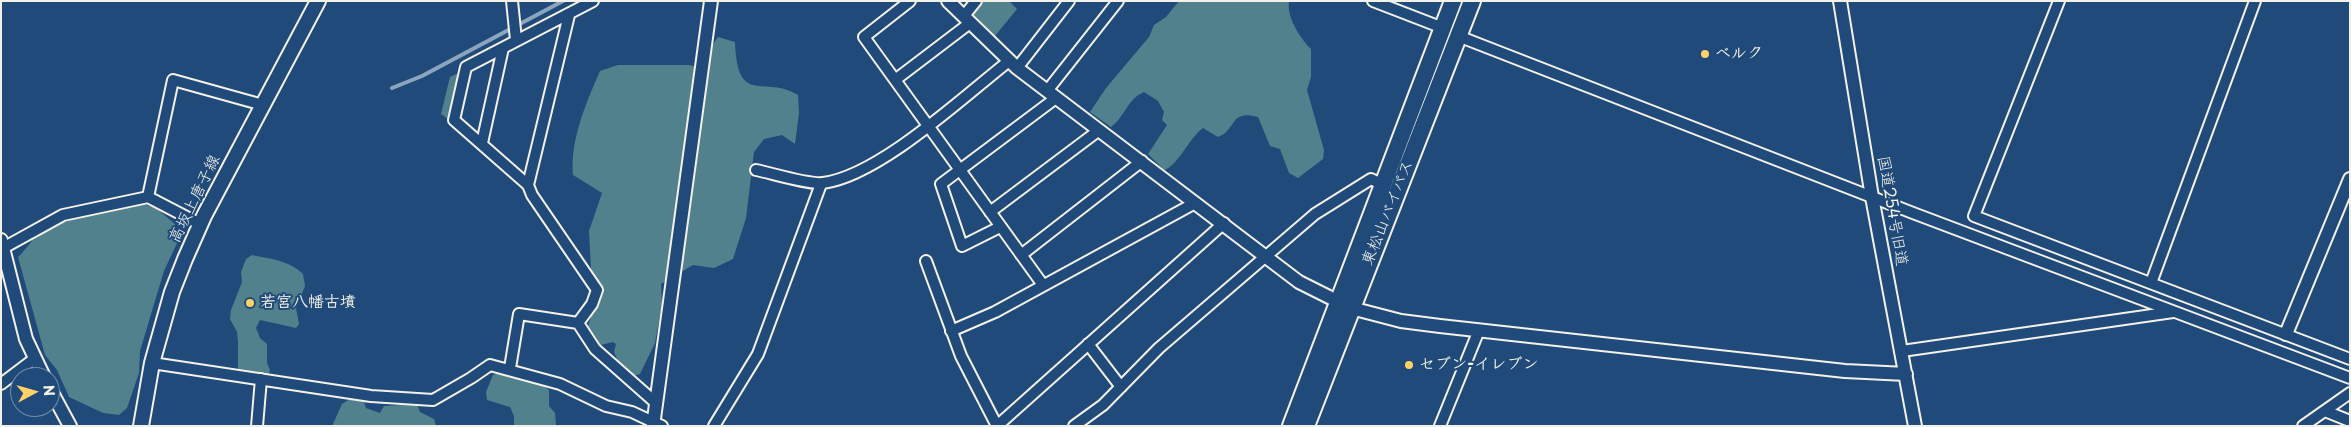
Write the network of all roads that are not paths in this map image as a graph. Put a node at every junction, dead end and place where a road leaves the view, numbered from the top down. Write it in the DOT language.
graph roads {
  1 [pos="318,1"];
  2 [pos="512,1"];
  3 [pos="593,1"];
  4 [pos="711,1"];
  5 [pos="910,1"];
  6 [pos="948,1"];
  7 [pos="976,1"];
  8 [pos="1069,1"];
  9 [pos="1118,1"];
  10 [pos="1373,1"];
  11 [pos="1453,1"];
  12 [pos="1472,1"];
  13 [pos="1840,1"];
  14 [pos="2058,1"];
  15 [pos="2255,1"];
  16 [pos="570,15"];
  17 [pos="967,20"];
  18 [pos="1443,28"];
  19 [pos="1458,36"];
  20 [pos="516,40"];
  21 [pos="503,48"];
  22 [pos="1013,65"];
  23 [pos="895,80"];
  24 [pos="1052,94"];
  25 [pos="262,105"];
  26 [pos="927,125"];
  27 [pos="1098,131"];
  28 [pos="482,143"];
  29 [pos="1142,161"];
  30 [pos="756,170"];
  31 [pos="959,170"];
  32 [pos="2350,179"];
  33 [pos="821,184"];
  34 [pos="528,185"];
  35 [pos="1383,185"];
  36 [pos="148,197"];
  37 [pos="1872,197"];
  38 [pos="1195,203"];
  39 [pos="990,212"];
  40 [pos="1224,223"];
  41 [pos="200,224"];
  42 [pos="1000,227"];
  43 [pos="2,244"];
  44 [pos="1021,255"];
  45 [pos="1266,256"];
  46 [pos="926,261"];
  47 [pos="2151,283"];
  48 [pos="1043,286"];
  49 [pos="1344,306"];
  50 [pos="2174,312"];
  51 [pos="578,323"];
  52 [pos="951,330"];
  53 [pos="1479,330"];
  54 [pos="2286,334"];
  55 [pos="1088,344"];
  56 [pos="1902,351"];
  57 [pos="2278,352"];
  58 [pos="34,359"];
  59 [pos="2350,359"];
  60 [pos="152,363"];
  61 [pos="38,367"];
  62 [pos="510,368"];
  63 [pos="1906,374"];
  64 [pos="2350,378"];
  65 [pos="261,379"];
  66 [pos="1,384"];
  67 [pos="1121,387"];
  68 [pos="2350,393"];
  69 [pos="656,403"];
  70 [pos="60,408"];
  71 [pos="2325,411"];
  72 [pos="2349,423"];
  73 [pos="656,424"];
  74 [pos="70,426"];
  75 [pos="141,426"];
  76 [pos="257,426"];
  77 [pos="714,426"];
  78 [pos="1074,426"];
  79 [pos="1291,426"];
  80 [pos="1306,426"];
  81 [pos="1440,426"];
  82 [pos="1915,426"];
  83 [pos="2303,426"];
  1 -- 25 [label="main road, 高坂上唐子線"];
  2 -- 20 [label="street"];
  3 -- 16 [label="street"];
  4 -- 69 [label="street"];
  5 -- 23 [label="street"];
  6 -- 17 [label="street"];
  7 -- 17 [label="street"];
  8 -- 22 [label="street"];
  9 -- 24 [label="street"];
  10 -- 18 [label="street"];
  11 -- 18 [label="highway, 東松山バイパス"];
  12 -- 19 [label="highway, 東松山バイパス"];
  13 -- 37 [label="street, 国道254号旧道"];
  14 -- 47 [label="street"];
  15 -- 47 [label="street"];
  16 -- 20 [label="street"];
  16 -- 34 [label="street"];
  17 -- 22 [label="street"];
  17 -- 23 [label="street"];
  18 -- 35 [label="highway, 東松山バイパス"];
  19 -- 37 [label="street"];
  19 -- 49 [label="highway, 東松山バイパス"];
  20 -- 21 [label="street"];
  21 -- 28 [label="street"];
  21 -- 28 [label="street"];
  22 -- 24 [label="street"];
  22 -- 26 [label="street"];
  23 -- 26 [label="street"];
  24 -- 27 [label="street"];
  24 -- 31 [label="street"];
  25 -- 36 [label="street"];
  25 -- 41 [label="main road, 高坂上唐子線"];
  26 -- 31 [label="street"];
  26 -- 33 [label="street"];
  27 -- 29 [label="street"];
  27 -- 39 [label="street"];
  28 -- 34 [label="street"];
  29 -- 38 [label="street"];
  29 -- 44 [label="street"];
  30 -- 33 [label="street"];
  31 -- 39 [label="street"];
  31 -- 42 [label="street"];
  32 -- 54 [label="street"];
  33 -- 77 [label="street"];
  34 -- 51 [label="street"];
  35 -- 45 [label="street"];
  35 -- 49 [label="highway, 東松山バイパス"];
  36 -- 41 [label="street"];
  36 -- 43 [label="street"];
  37 -- 50 [label="street"];
  37 -- 56 [label="street, 国道254号旧道"];
  38 -- 40 [label="street"];
  38 -- 48 [label="street"];
  39 -- 42 [label="street"];
  40 -- 45 [label="street"];
  40 -- 55 [label="street"];
  41 -- 60 [label="main road, 高坂上唐子線"];
  42 -- 44 [label="street"];
  43 -- 58 [label="street"];
  44 -- 48 [label="street"];
  45 -- 49 [label="street"];
  45 -- 67 [label="street"];
  46 -- 52 [label="street"];
  47 -- 54 [label="street"];
  48 -- 52 [label="street"];
  49 -- 53 [label="street"];
  49 -- 79 [label="highway, 東松山バイパス"];
  49 -- 80 [label="highway, 東松山バイパス"];
  50 -- 56 [label="street"];
  50 -- 57 [label="street"];
  51 -- 62 [label="street"];
  51 -- 69 [label="street"];
  52 -- 55 [label="street"];
  53 -- 63 [label="street"];
  53 -- 81 [label="street"];
  54 -- 57 [label="street"];
  54 -- 59 [label="street"];
  55 -- 67 [label="street"];
  56 -- 63 [label="street, 国道254号旧道"];
  57 -- 64 [label="street"];
  58 -- 61 [label="street"];
  58 -- 66 [label="street"];
  60 -- 65 [label="street"];
  60 -- 75 [label="main road, 高坂上唐子線"];
  62 -- 65 [label="street"];
  62 -- 73 [label="street"];
  63 -- 82 [label="street, 国道254号旧道"];
  65 -- 76 [label="street"];
  67 -- 78 [label="street"];
  68 -- 71 [label="street"];
  69 -- 73 [label="street"];
  70 -- 74 [label="street"];
  71 -- 72 [label="street"];
  71 -- 83 [label="street"];
}
